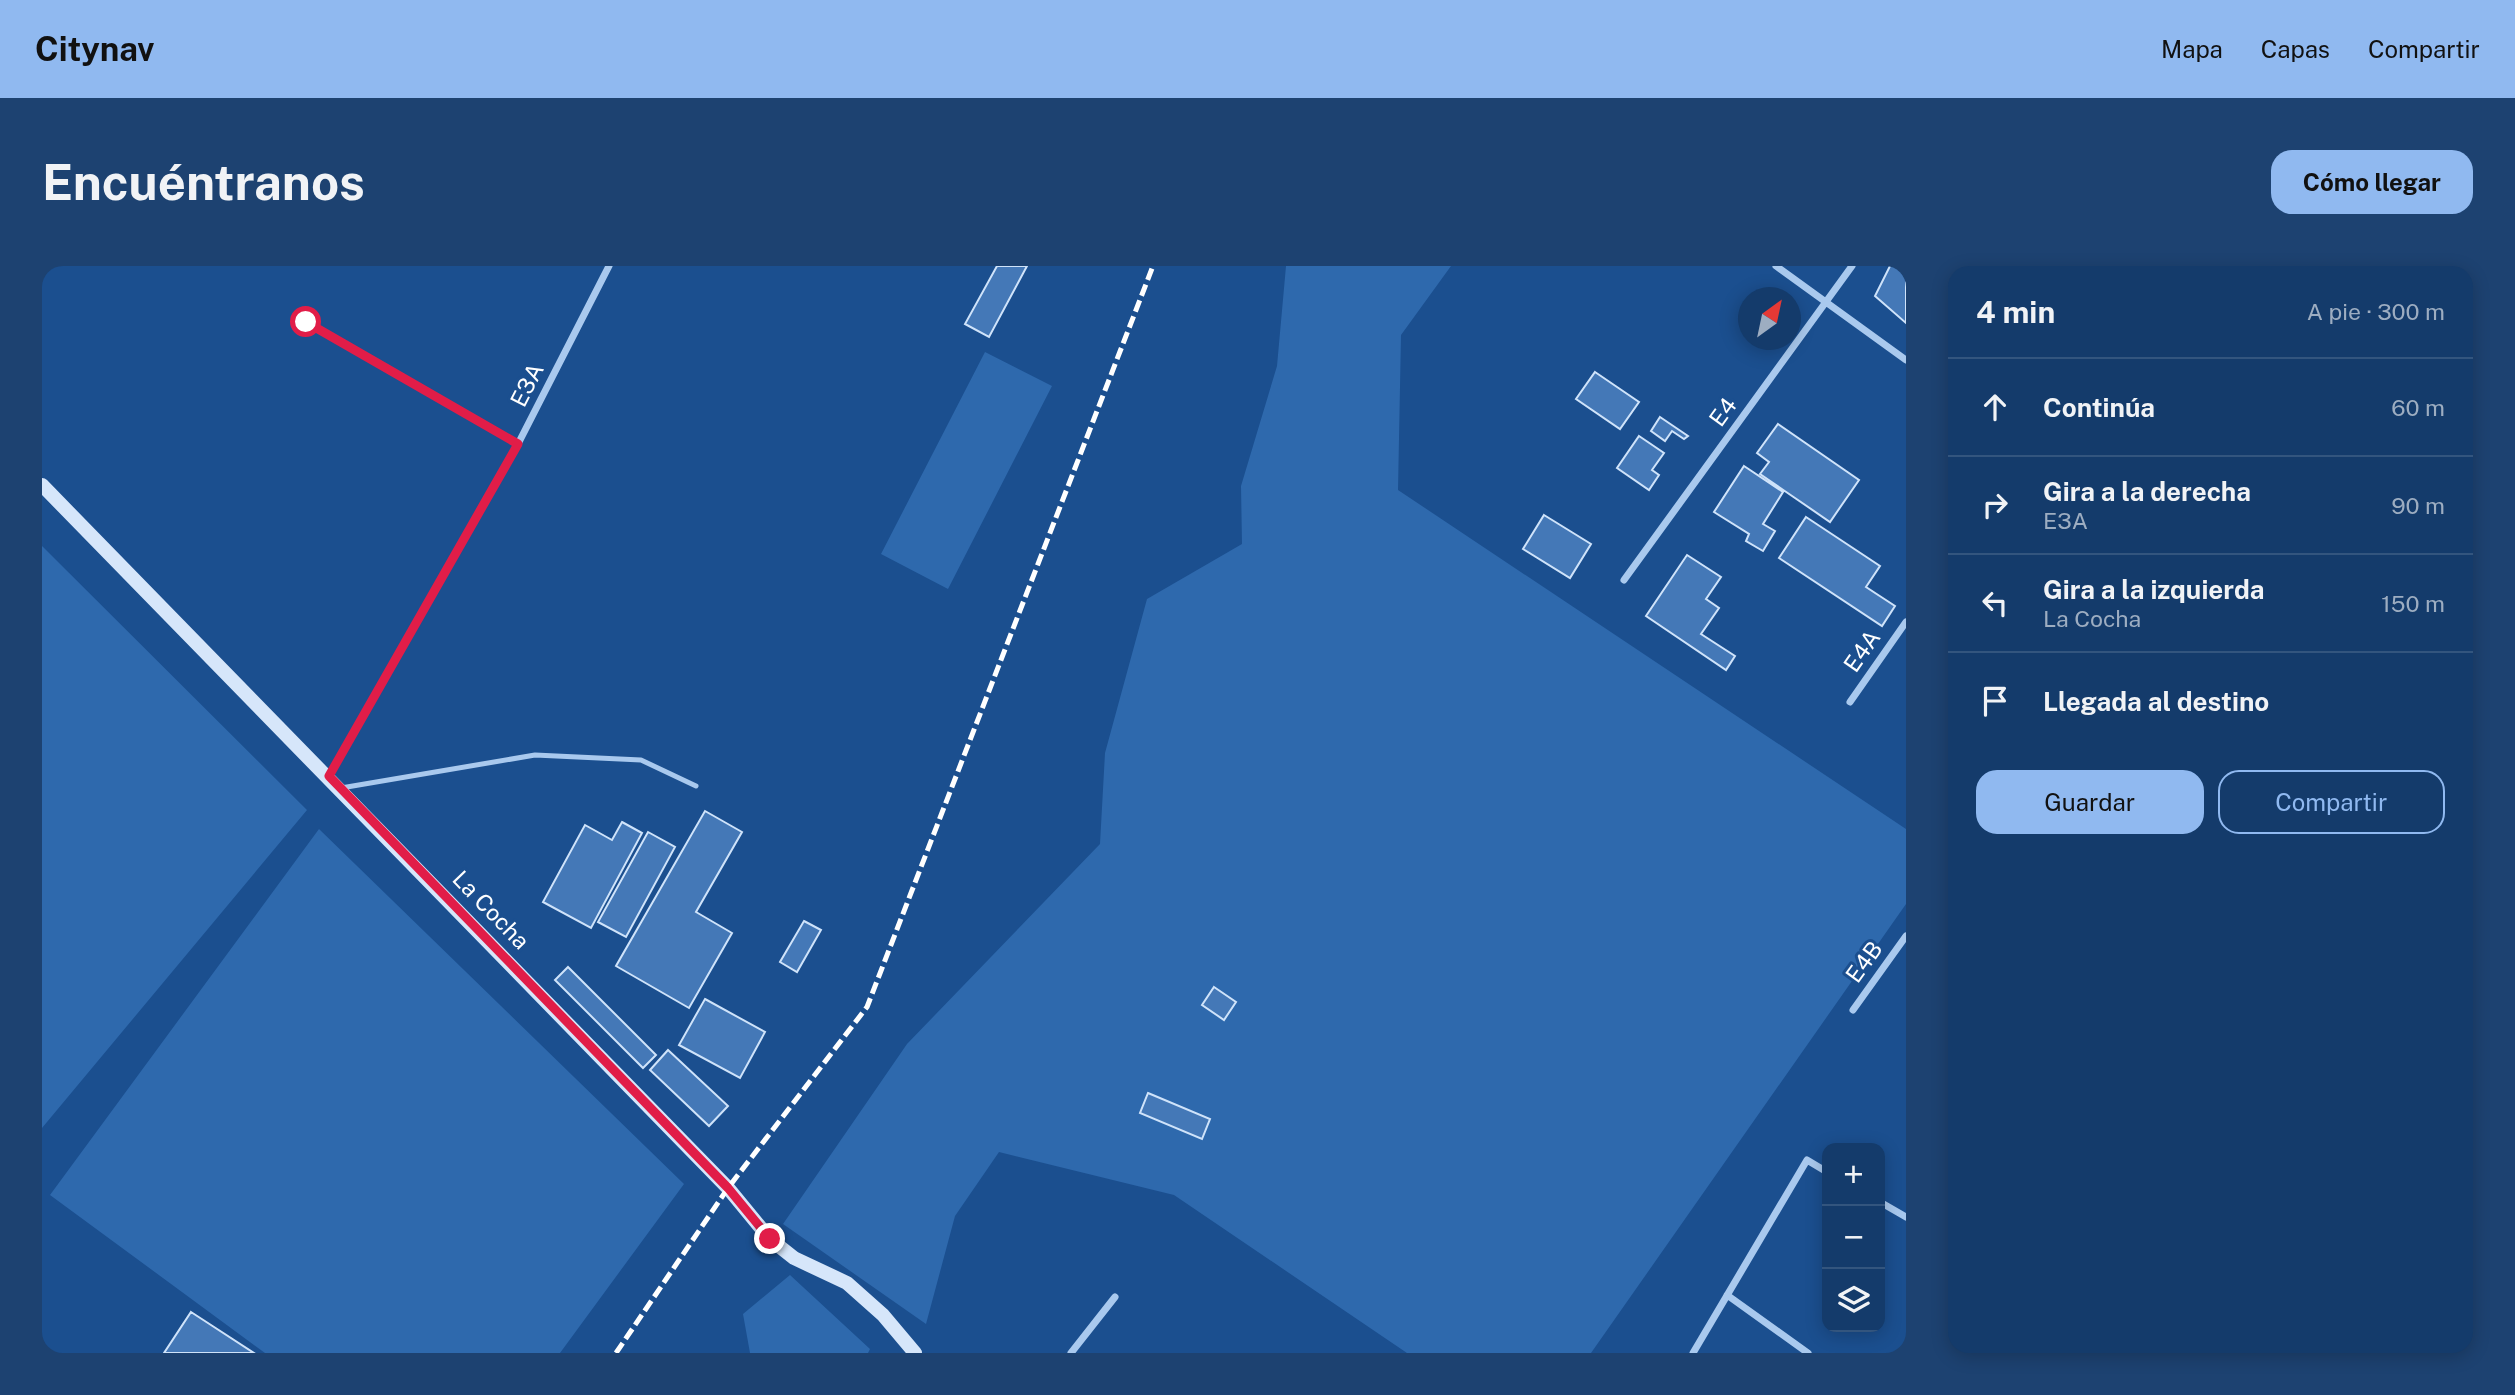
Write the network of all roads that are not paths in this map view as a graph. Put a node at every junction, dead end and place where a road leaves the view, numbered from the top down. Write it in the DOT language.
graph roads {
  1 [pos="610,266"];
  2 [pos="1776,266"];
  3 [pos="1852,266"];
  4 [pos="1827,303"];
  5 [pos="306,322"];
  6 [pos="1906,360"];
  7 [pos="518,444"];
  8 [pos="42,485"];
  9 [pos="1624,580"];
  10 [pos="1906,622"];
  11 [pos="1850,702"];
  12 [pos="329,776"];
  13 [pos="696,786"];
  14 [pos="341,788"];
  15 [pos="1906,936"];
  16 [pos="1853,1010"];
  17 [pos="1822,1169"];
  18 [pos="1885,1205"];
  19 [pos="1906,1217"];
  20 [pos="1727,1295"];
  21 [pos="1115,1297"];
  22 [pos="915,1353"];
  23 [pos="1071,1353"];
  24 [pos="1693,1353"];
  25 [pos="1808,1353"];
  1 -- 7 [label="street, E3A"];
  2 -- 4 [label="street"];
  3 -- 4 [label="street, E4"];
  4 -- 6 [label="street"];
  4 -- 9 [label="street, E4"];
  5 -- 7 [label="lane"];
  7 -- 12 [label="street, E3A"];
  8 -- 12 [label="street, La Cocha"];
  10 -- 11 [label="street, E4A"];
  12 -- 14 [label="street, La Cocha"];
  13 -- 14 [label="lane"];
  14 -- 22 [label="street, La Cocha"];
  15 -- 16 [label="street, E4B"];
  17 -- 20 [label="street"];
  18 -- 19 [label="street"];
  20 -- 24 [label="street"];
  20 -- 25 [label="street"];
  21 -- 23 [label="street"];
}
